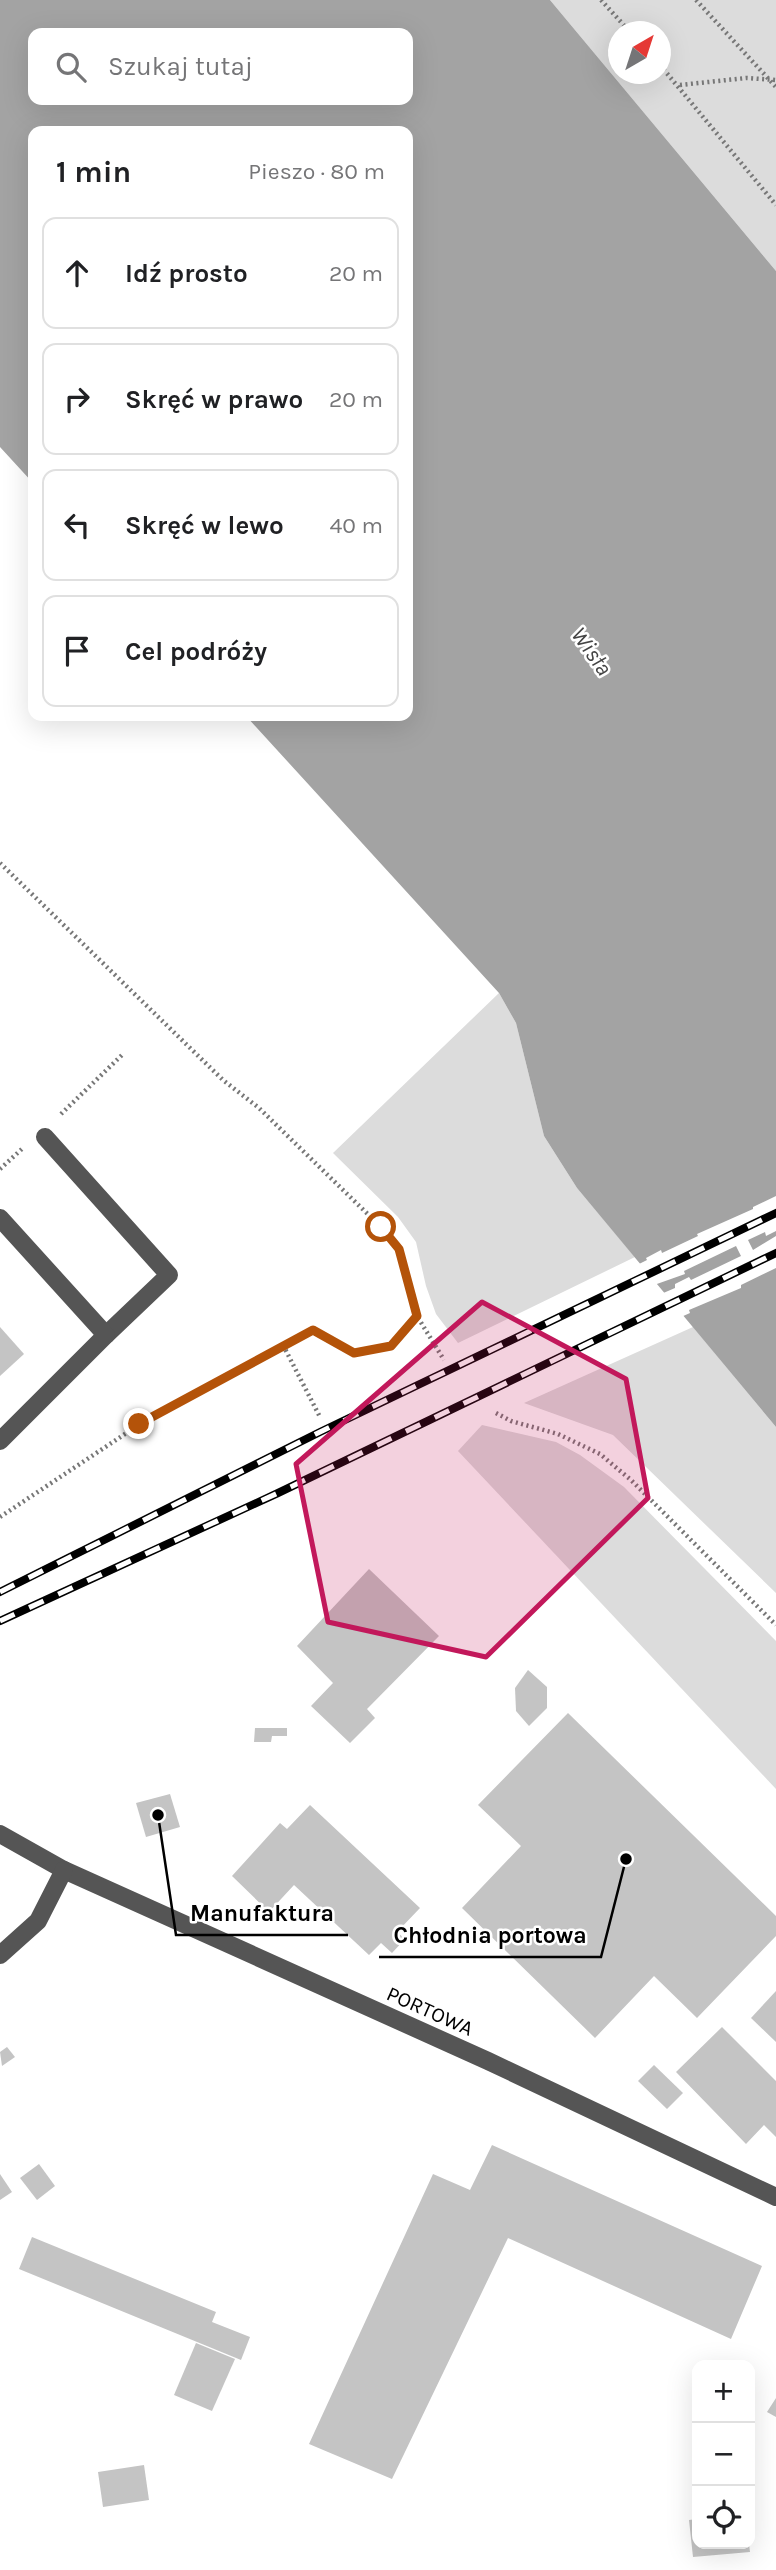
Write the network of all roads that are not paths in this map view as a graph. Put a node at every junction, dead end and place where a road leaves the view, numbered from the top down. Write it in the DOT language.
graph roads {
  1 [pos="45,1137"];
  2 [pos="0,1218"];
  3 [pos="106,1335"];
  4 [pos="0,1441"];
  5 [pos="0,1834"];
  6 [pos="64,1870"];
  7 [pos="0,1955"];
  8 [pos="776,2197"];
  1 -- 3 [label="street"];
  2 -- 3 [label="street"];
  3 -- 4 [label="street"];
  5 -- 6 [label="street, PORTOWA"];
  6 -- 7 [label="street"];
  6 -- 8 [label="street, PORTOWA"];
}
